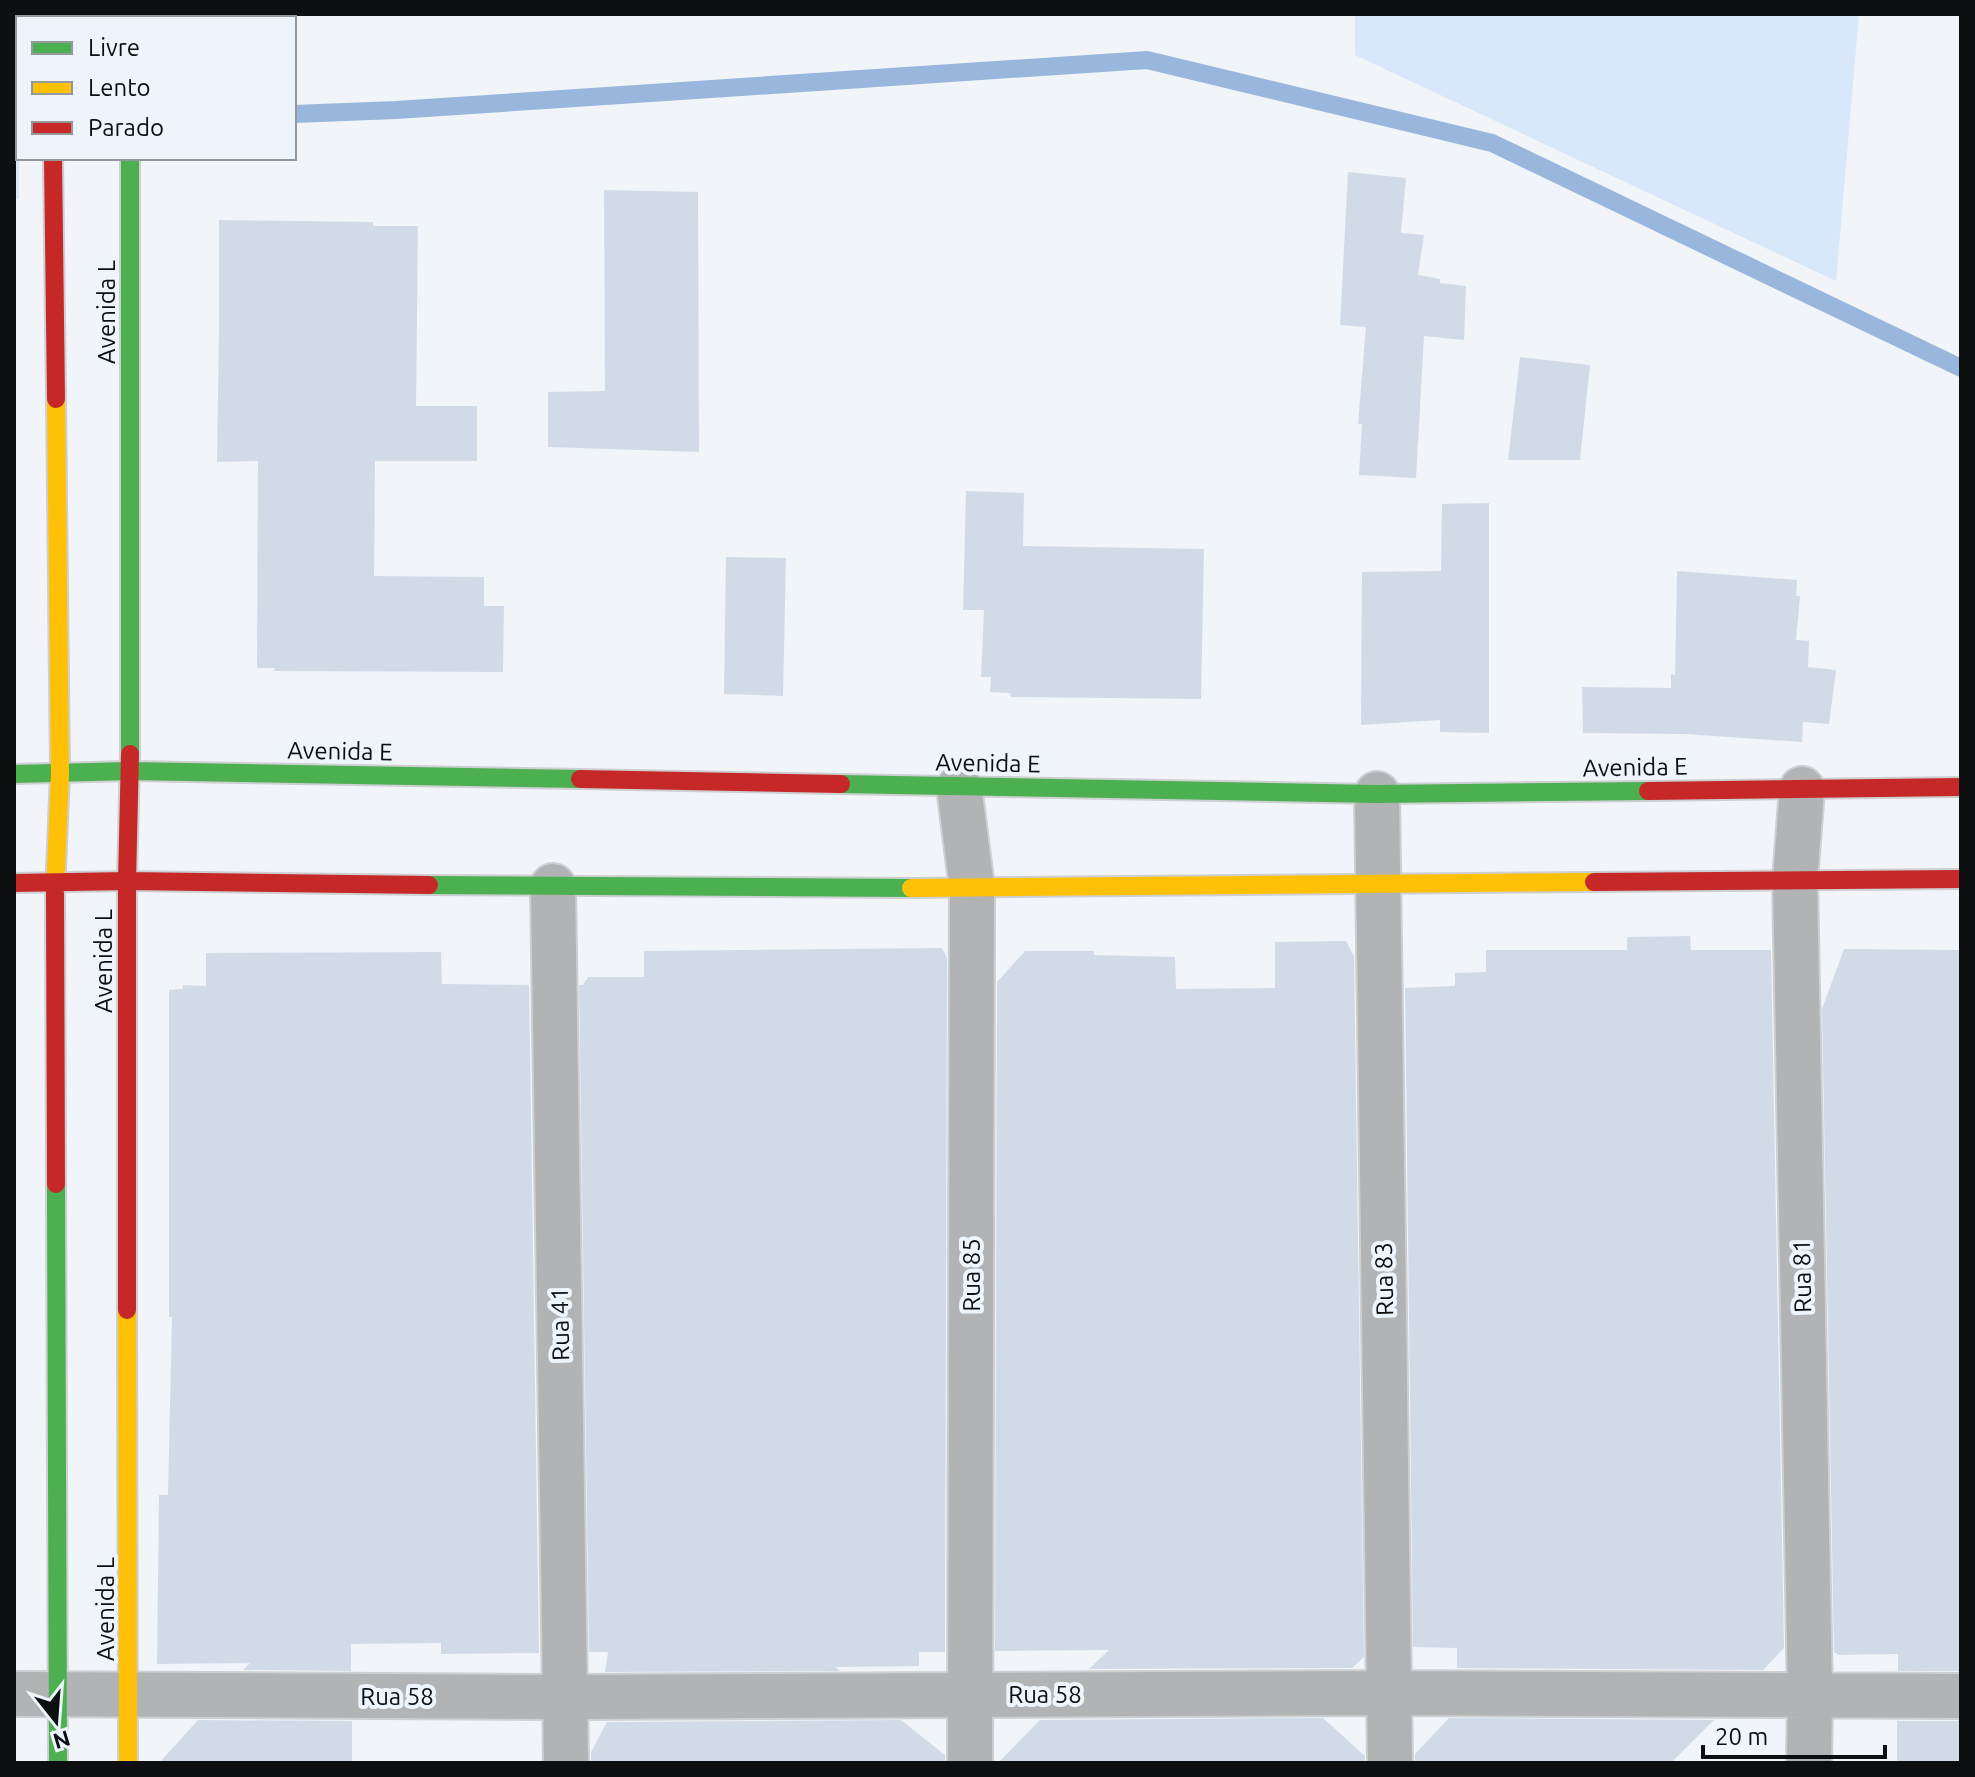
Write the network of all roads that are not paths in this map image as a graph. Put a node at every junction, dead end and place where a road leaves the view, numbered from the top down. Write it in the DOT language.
graph roads {
  1 [pos="53,160"];
  2 [pos="130,160"];
  3 [pos="130,771"];
  4 [pos="14,774"];
  5 [pos="60,774"];
  6 [pos="959,787"];
  7 [pos="1961,787"];
  8 [pos="1802,789"];
  9 [pos="1377,794"];
  10 [pos="1961,879"];
  11 [pos="1795,880"];
  12 [pos="127,881"];
  13 [pos="14,883"];
  14 [pos="55,883"];
  15 [pos="1379,885"];
  16 [pos="553,886"];
  17 [pos="972,888"];
  18 [pos="58,1693"];
  19 [pos="1390,1693"];
  20 [pos="14,1694"];
  21 [pos="969,1694"];
  22 [pos="129,1696"];
  23 [pos="1810,1696"];
  24 [pos="1961,1696"];
  25 [pos="566,1697"];
  26 [pos="58,1763"];
  27 [pos="128,1763"];
  28 [pos="566,1763"];
  29 [pos="970,1763"];
  30 [pos="1390,1763"];
  31 [pos="1809,1763"];
  1 -- 5 [label="street, Avenida L"];
  2 -- 3 [label="street, Avenida L"];
  3 -- 5 [label="street, Avenida E"];
  3 -- 6 [label="street, Avenida E"];
  3 -- 12 [label="street, Avenida L"];
  4 -- 5 [label="street, Avenida E"];
  5 -- 14 [label="street, Avenida L"];
  6 -- 9 [label="street, Avenida E"];
  6 -- 17 [label="street, Rua 85"];
  7 -- 8 [label="street, Avenida E"];
  8 -- 9 [label="street, Avenida E"];
  8 -- 11 [label="street, Rua 81"];
  9 -- 15 [label="street, Rua 83"];
  10 -- 11 [label="street"];
  11 -- 15 [label="street"];
  11 -- 23 [label="street, Rua 81"];
  12 -- 14 [label="street"];
  12 -- 16 [label="street"];
  12 -- 22 [label="street, Avenida L"];
  13 -- 14 [label="street"];
  14 -- 18 [label="street, Avenida L"];
  15 -- 17 [label="street"];
  15 -- 19 [label="street, Rua 83"];
  16 -- 17 [label="street"];
  16 -- 25 [label="street, Rua 41"];
  17 -- 21 [label="street, Rua 85"];
  18 -- 20 [label="street, Rua 58"];
  18 -- 22 [label="street, Rua 58"];
  18 -- 26 [label="street, Avenida L"];
  19 -- 21 [label="street, Rua 58"];
  19 -- 23 [label="street, Rua 58"];
  19 -- 30 [label="street, Rua 83"];
  21 -- 25 [label="street, Rua 58"];
  21 -- 29 [label="street, Rua 85"];
  22 -- 25 [label="street, Rua 58"];
  22 -- 27 [label="street, Avenida L"];
  23 -- 24 [label="street, Rua 58"];
  23 -- 31 [label="street, Rua 81"];
  25 -- 28 [label="street, Rua 41"];
}
